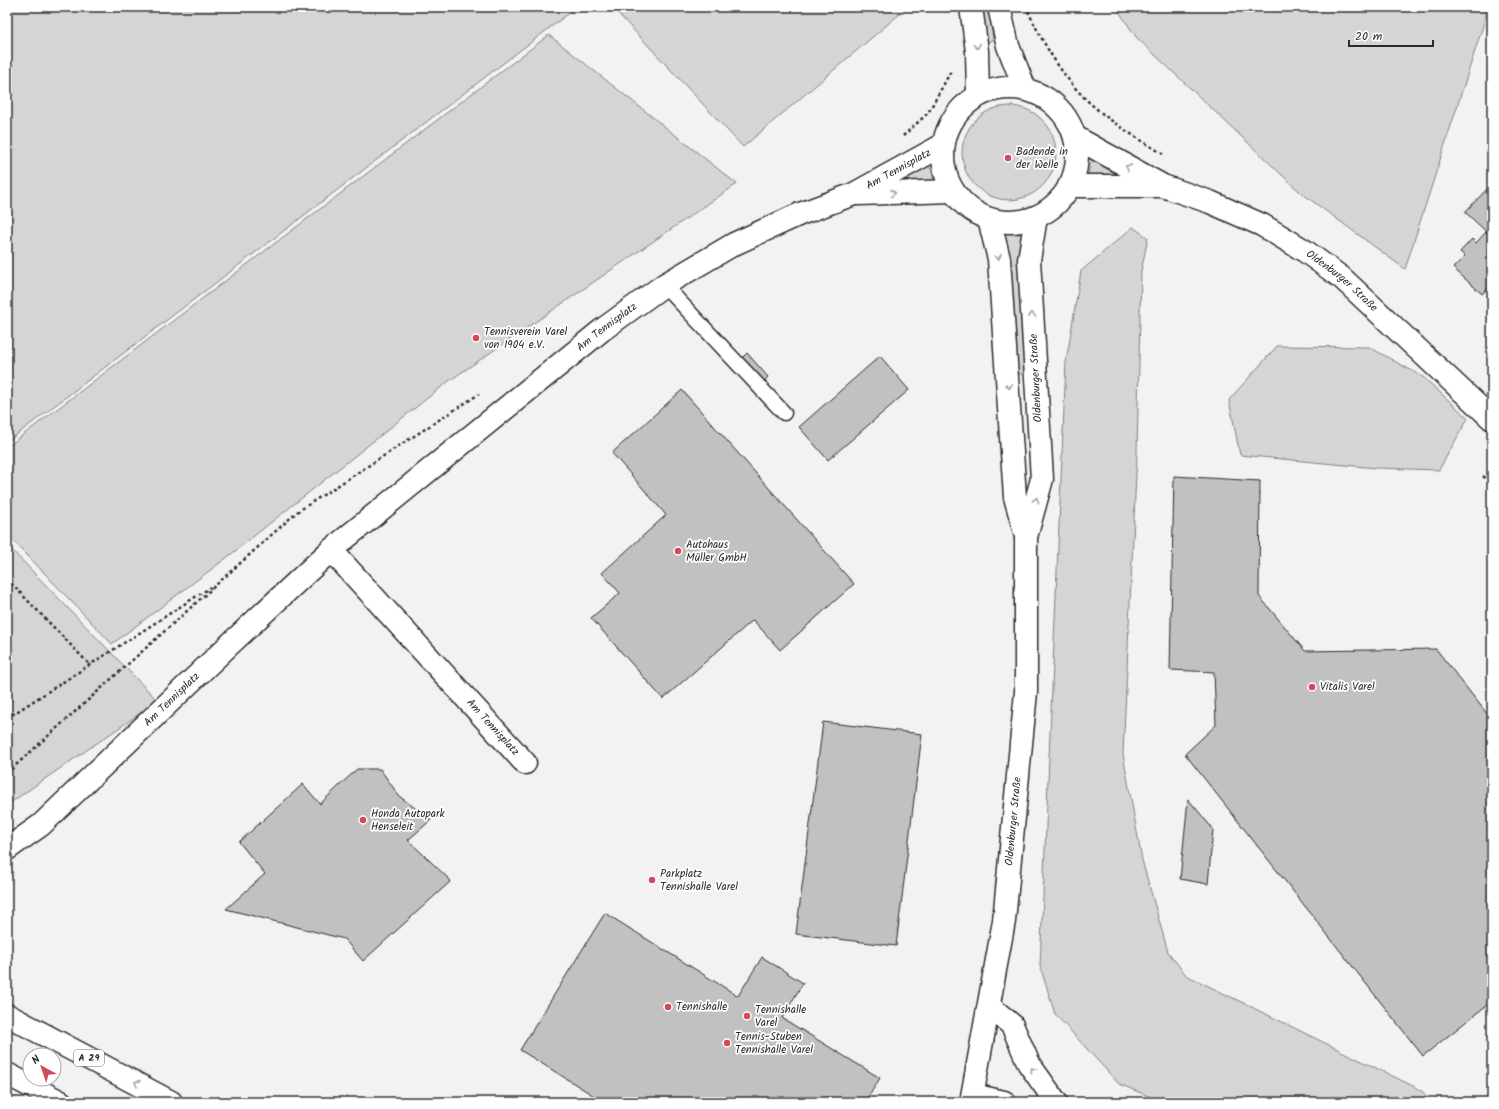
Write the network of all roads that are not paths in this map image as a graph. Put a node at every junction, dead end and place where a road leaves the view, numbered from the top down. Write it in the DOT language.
graph roads {
  1 [pos="971,7"];
  2 [pos="999,7"];
  3 [pos="1025,89"];
  4 [pos="978,95"];
  5 [pos="1075,137"];
  6 [pos="943,145"];
  7 [pos="1069,186"];
  8 [pos="1162,186"];
  9 [pos="953,191"];
  10 [pos="854,194"];
  11 [pos="1036,217"];
  12 [pos="989,219"];
  13 [pos="664,285"];
  14 [pos="784,413"];
  15 [pos="1492,419"];
  16 [pos="1026,537"];
  17 [pos="331,550"];
  18 [pos="525,763"];
  19 [pos="9,849"];
  20 [pos="989,1006"];
  21 [pos="7,1015"];
  22 [pos="7,1074"];
  23 [pos="972,1098"];
  24 [pos="61,1102"];
  25 [pos="171,1102"];
  26 [pos="1004,1102"];
  27 [pos="1056,1102"];
  1 -- 4 [label="main road, one-way"];
  2 -- 3 [label="main road"];
  3 -- 4 [label="main road"];
  3 -- 5 [label="main road"];
  4 -- 6 [label="main road"];
  5 -- 7 [label="main road"];
  8 -- 5 [label="main road, Oldenburger Straße, one-way"];
  6 -- 9 [label="main road"];
  6 -- 10 [label="main road, Am Tennisplatz"];
  7 -- 8 [label="main road, Oldenburger Straße"];
  7 -- 11 [label="main road"];
  8 -- 15 [label="main road, Oldenburger Straße"];
  10 -- 9 [label="main road, Am Tennisplatz, one-way"];
  9 -- 12 [label="main road"];
  10 -- 13 [label="main road, Am Tennisplatz"];
  11 -- 12 [label="main road"];
  16 -- 11 [label="main road, Oldenburger Straße, one-way"];
  12 -- 16 [label="main road, Oldenburger Straße, one-way"];
  13 -- 14 [label="lane"];
  13 -- 17 [label="main road, Am Tennisplatz"];
  16 -- 20 [label="main road, Oldenburger Straße"];
  17 -- 18 [label="main road, Am Tennisplatz"];
  17 -- 19 [label="main road, Am Tennisplatz"];
  20 -- 23 [label="main road, Oldenburger Straße"];
  27 -- 20 [label="main road, one-way"];
  25 -- 21 [label="main road, A 29, one-way"];
  22 -- 24 [label="main road"];
  23 -- 26 [label="main road"];
}
